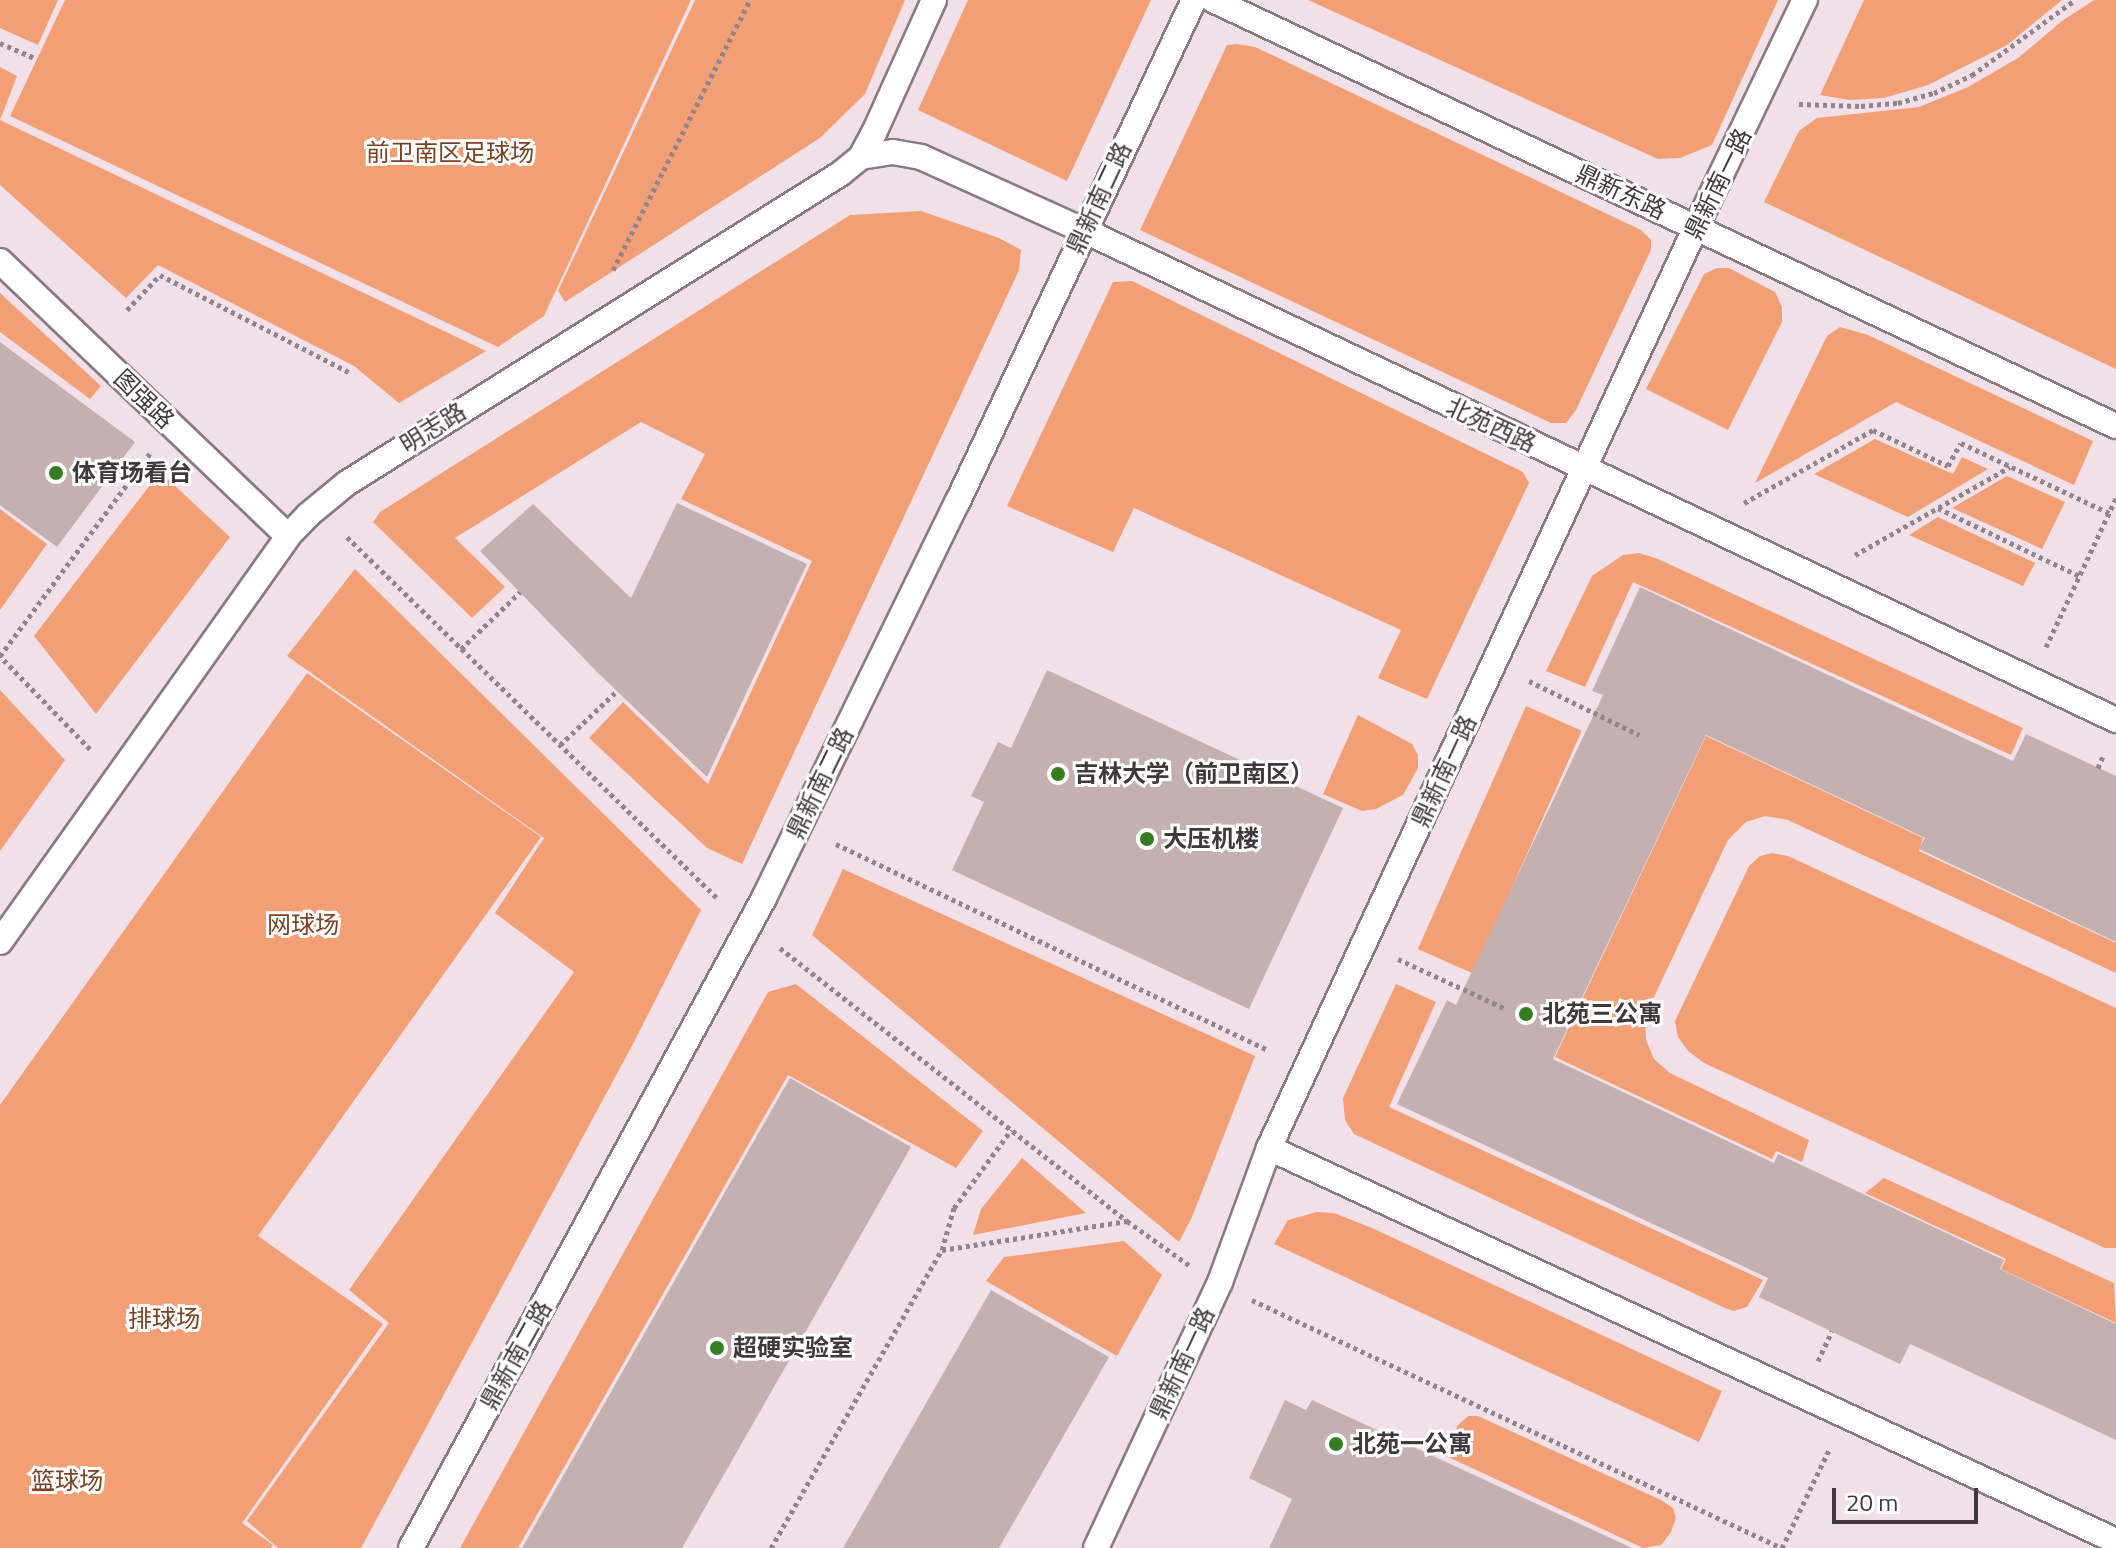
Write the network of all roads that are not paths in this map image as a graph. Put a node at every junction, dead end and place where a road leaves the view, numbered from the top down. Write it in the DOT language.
graph roads {
  1 [pos="934,0"];
  2 [pos="1194,0"];
  3 [pos="1213,0"];
  4 [pos="1805,0"];
  5 [pos="861,157"];
  6 [pos="1696,227"];
  7 [pos="1083,230"];
  8 [pos="0,261"];
  9 [pos="2116,426"];
  10 [pos="1586,470"];
  11 [pos="288,536"];
  12 [pos="2116,720"];
  13 [pos="0,942"];
  14 [pos="1269,1148"];
  15 [pos="2116,1541"];
  16 [pos="411,1548"];
  17 [pos="1096,1548"];
  1 -- 5 [label="lane, 明志路"];
  2 -- 7 [label="lane, 鼎新南二路"];
  3 -- 6 [label="lane, 鼎新东路"];
  4 -- 6 [label="lane, 鼎新南一路"];
  5 -- 7 [label="lane, 北苑西路"];
  5 -- 11 [label="lane, 明志路"];
  6 -- 9 [label="lane, 鼎新东路"];
  6 -- 10 [label="lane, 鼎新南一路"];
  7 -- 10 [label="lane, 北苑西路"];
  7 -- 16 [label="lane, 鼎新南二路"];
  8 -- 11 [label="lane, 图强路"];
  10 -- 12 [label="lane, 北苑西路"];
  10 -- 14 [label="lane, 鼎新南一路"];
  11 -- 13 [label="lane, 明志路"];
  14 -- 15 [label="lane"];
  14 -- 17 [label="lane, 鼎新南一路"];
}
